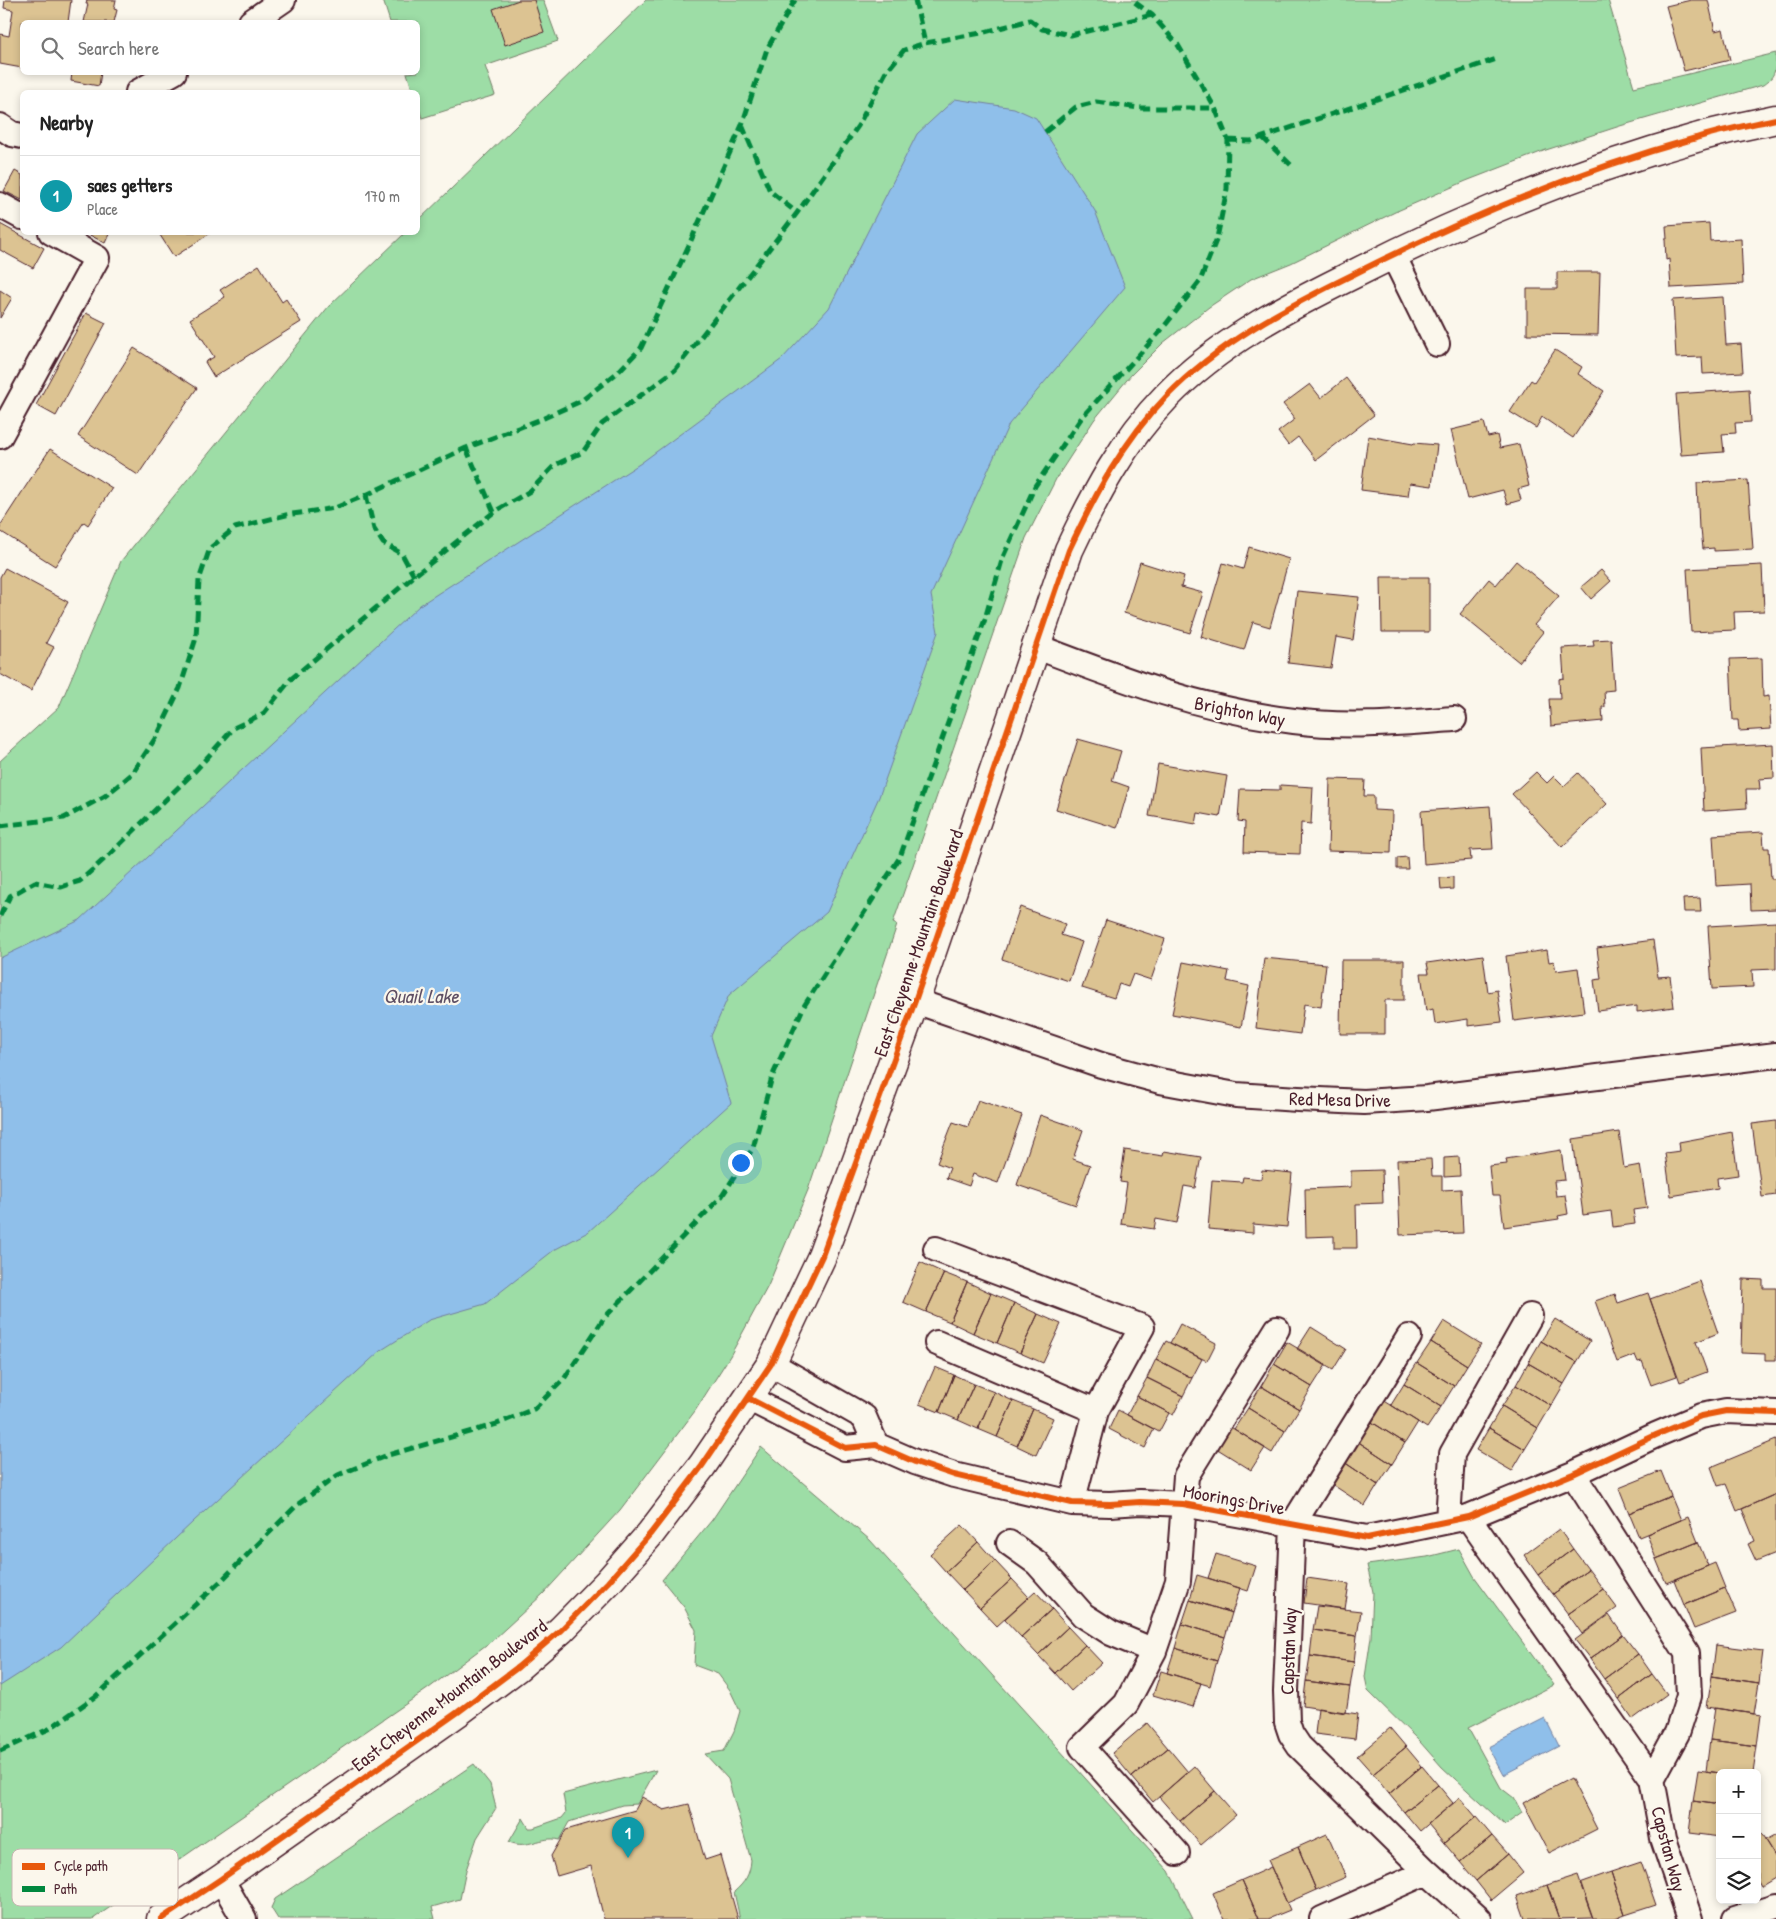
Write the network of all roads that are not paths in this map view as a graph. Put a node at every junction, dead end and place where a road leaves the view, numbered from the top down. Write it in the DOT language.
graph roads {
  1 [pos="283,0"];
  2 [pos="254,20"];
  3 [pos="169,75"];
  4 [pos="142,90"];
  5 [pos="1776,119"];
  6 [pos="0,126"];
  7 [pos="20,136"];
  8 [pos="0,205"];
  9 [pos="20,216"];
  10 [pos="56,235"];
  11 [pos="1393,255"];
  12 [pos="1437,344"];
  13 [pos="0,436"];
  14 [pos="1035,646"];
  15 [pos="1454,719"];
  16 [pos="915,1001"];
  17 [pos="1776,1055"];
  18 [pos="936,1250"];
  19 [pos="1530,1316"];
  20 [pos="1277,1329"];
  21 [pos="1409,1337"];
  22 [pos="937,1343"];
  23 [pos="771,1364"];
  24 [pos="748,1398"];
  25 [pos="1096,1411"];
  26 [pos="1776,1413"];
  27 [pos="876,1444"];
  28 [pos="1573,1474"];
  29 [pos="1072,1503"];
  30 [pos="1183,1504"];
  31 [pos="1458,1519"];
  32 [pos="1292,1524"];
  33 [pos="1009,1543"];
  34 [pos="1154,1651"];
  35 [pos="1652,1778"];
  36 [pos="1177,1853"];
  37 [pos="1426,1872"];
  38 [pos="220,1880"];
  39 [pos="1776,1906"];
  40 [pos="161,1919"];
  41 [pos="244,1919"];
  42 [pos="1322,1919"];
  43 [pos="1479,1919"];
  44 [pos="1690,1919"];
  45 [pos="1735,1919"];
  1 -- 2 [label="street"];
  3 -- 4 [label="street"];
  5 -- 11 [label="street, East Cheyenne Mountain Boulevard"];
  6 -- 7 [label="street"];
  8 -- 9 [label="street"];
  10 -- 13 [label="street"];
  11 -- 12 [label="street"];
  11 -- 14 [label="street, East Cheyenne Mountain Boulevard"];
  14 -- 15 [label="street, Brighton Way"];
  14 -- 16 [label="street, East Cheyenne Mountain Boulevard"];
  16 -- 17 [label="street, Red Mesa Drive"];
  16 -- 23 [label="street, East Cheyenne Mountain Boulevard"];
  18 -- 25 [label="street"];
  19 -- 31 [label="street"];
  20 -- 30 [label="street, Moorings Drive"];
  21 -- 32 [label="street, Capstan Way"];
  22 -- 25 [label="street"];
  23 -- 24 [label="street, East Cheyenne Mountain Boulevard"];
  23 -- 27 [label="street"];
  24 -- 27 [label="street"];
  24 -- 38 [label="street, East Cheyenne Mountain Boulevard"];
  25 -- 29 [label="street"];
  26 -- 28 [label="street, Moorings Drive"];
  27 -- 29 [label="street, Moorings Drive"];
  28 -- 31 [label="street, Moorings Drive"];
  28 -- 35 [label="street"];
  29 -- 30 [label="street, Moorings Drive"];
  30 -- 32 [label="street, Moorings Drive"];
  30 -- 34 [label="street, Moorings Drive"];
  31 -- 32 [label="street, Moorings Drive"];
  31 -- 35 [label="street, Capstan Way"];
  32 -- 37 [label="street, Capstan Way"];
  33 -- 34 [label="street"];
  34 -- 36 [label="street, Moorings Drive"];
  35 -- 44 [label="street, Capstan Way"];
  37 -- 42 [label="street"];
  37 -- 43 [label="street, Capstan Way"];
  38 -- 40 [label="street, East Cheyenne Mountain Boulevard"];
  38 -- 41 [label="street"];
  39 -- 45 [label="street"];
}
